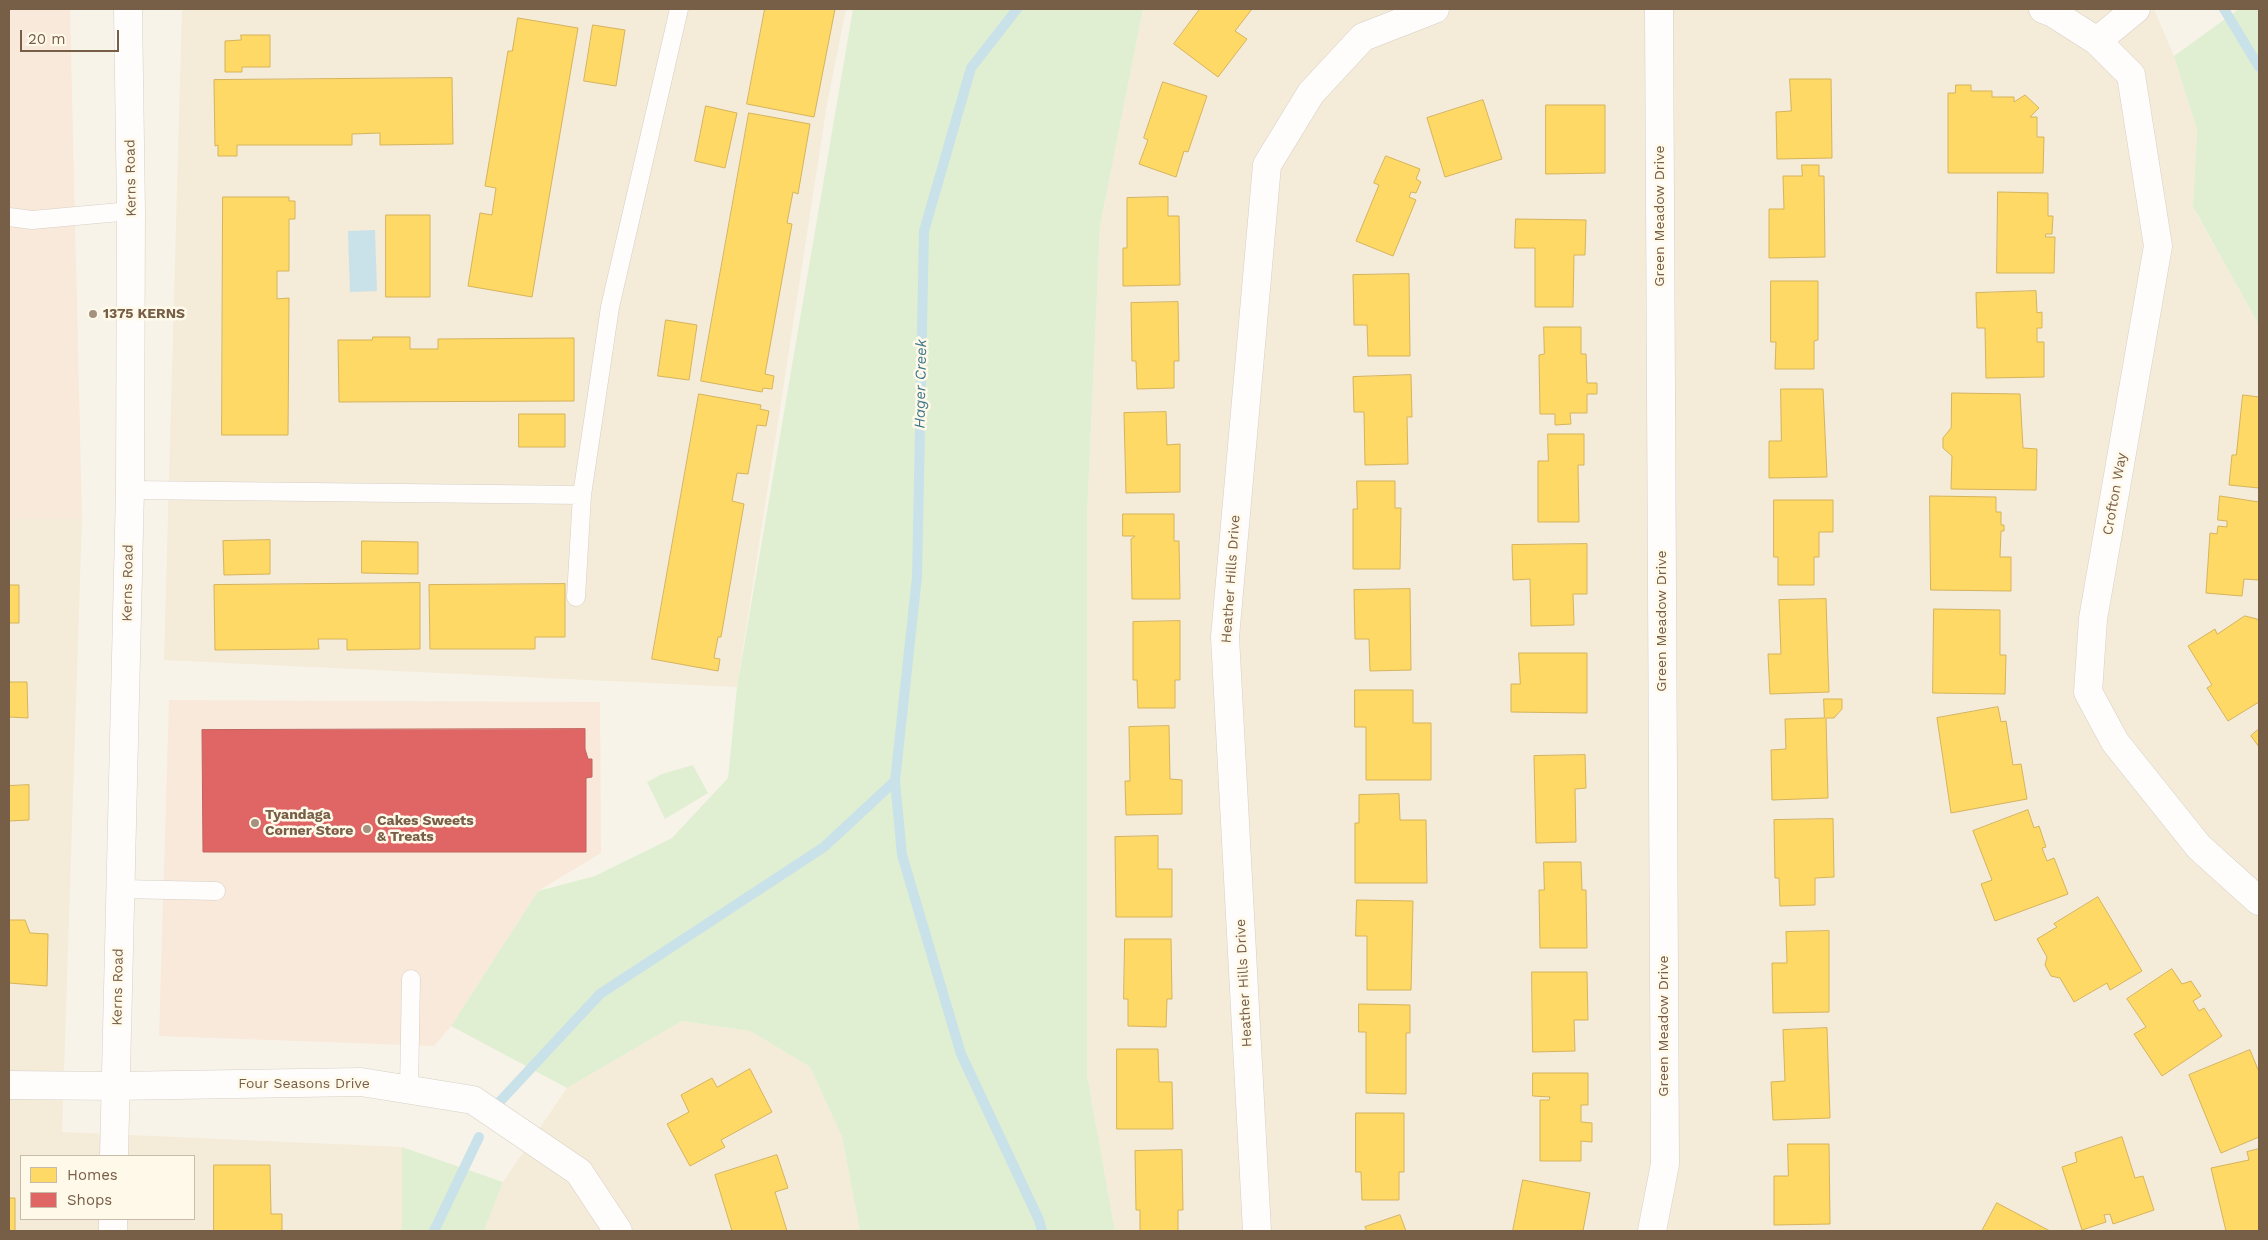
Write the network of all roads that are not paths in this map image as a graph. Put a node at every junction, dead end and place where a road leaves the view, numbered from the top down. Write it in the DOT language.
graph roads {
  1 [pos="128,9"];
  2 [pos="679,9"];
  3 [pos="1435,9"];
  4 [pos="1658,9"];
  5 [pos="2043,9"];
  6 [pos="2136,9"];
  7 [pos="2097,41"];
  8 [pos="132,211"];
  9 [pos="9,217"];
  10 [pos="130,490"];
  11 [pos="582,495"];
  12 [pos="576,597"];
  13 [pos="120,889"];
  14 [pos="216,891"];
  15 [pos="2259,901"];
  16 [pos="411,979"];
  17 [pos="9,1085"];
  18 [pos="115,1086"];
  19 [pos="409,1089"];
  20 [pos="114,1155"];
  21 [pos="618,1231"];
  22 [pos="1257,1231"];
  23 [pos="1652,1231"];
  1 -- 8 [label="street, Kerns Road"];
  2 -- 11 [label="lane"];
  3 -- 22 [label="street, Heather Hills Drive"];
  4 -- 23 [label="street, Green Meadow Drive"];
  5 -- 7 [label="street"];
  6 -- 7 [label="street"];
  7 -- 15 [label="street, Crofton Way"];
  8 -- 9 [label="lane"];
  8 -- 10 [label="street, Kerns Road"];
  10 -- 11 [label="lane"];
  10 -- 13 [label="street, Kerns Road"];
  11 -- 12 [label="lane"];
  13 -- 14 [label="lane"];
  13 -- 18 [label="street, Kerns Road"];
  16 -- 19 [label="lane"];
  17 -- 18 [label="street, Four Seasons Drive"];
  18 -- 19 [label="street, Four Seasons Drive"];
  18 -- 20 [label="street, Kerns Road"];
  19 -- 21 [label="street, Four Seasons Drive"];
}
